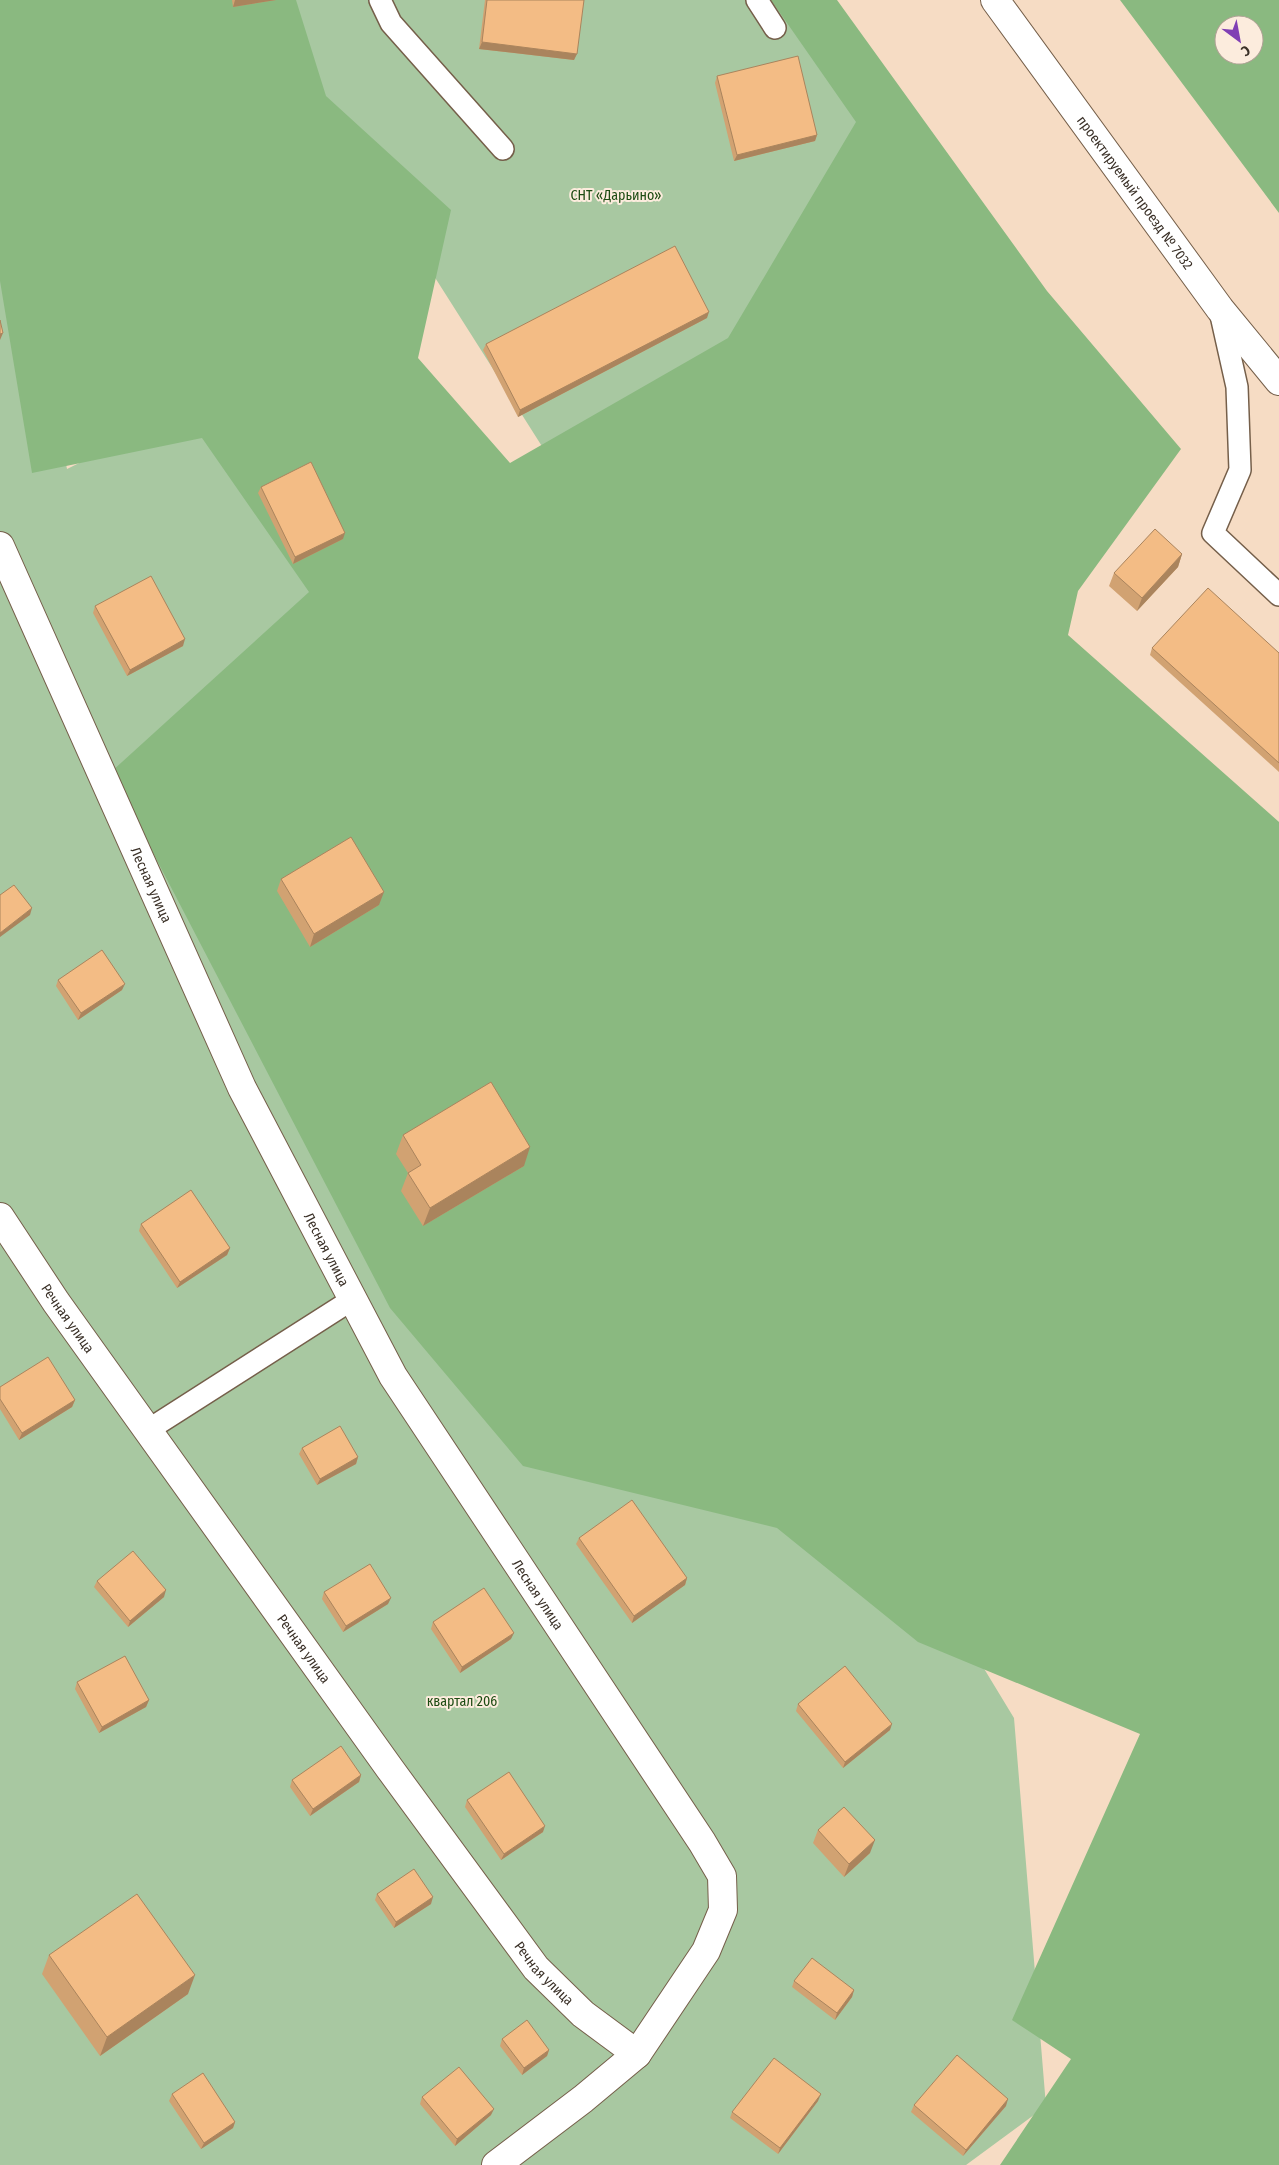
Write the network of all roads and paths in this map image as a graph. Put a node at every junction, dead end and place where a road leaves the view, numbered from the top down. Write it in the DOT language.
graph roads {
  1 [pos="380,0"];
  2 [pos="757,0"];
  3 [pos="995,0"];
  4 [pos="776,28"];
  5 [pos="503,149"];
  6 [pos="1220,309"];
  7 [pos="1279,381"];
  8 [pos="0,546"];
  9 [pos="1279,595"];
  10 [pos="0,1217"];
  11 [pos="353,1299"];
  12 [pos="148,1430"];
  13 [pos="637,2054"];
  14 [pos="496,2165"];
  1 -- 5 [label="lane"];
  2 -- 4 [label="lane"];
  3 -- 6 [label="street, проектируемый проезд № 7032"];
  6 -- 7 [label="street, проектируемый проезд № 7032"];
  6 -- 9 [label="lane"];
  8 -- 11 [label="street, Лесная улица"];
  10 -- 12 [label="street, Речная улица"];
  11 -- 12 [label="lane"];
  11 -- 13 [label="street, Лесная улица"];
  12 -- 13 [label="street, Речная улица"];
  13 -- 14 [label="street"];
}
